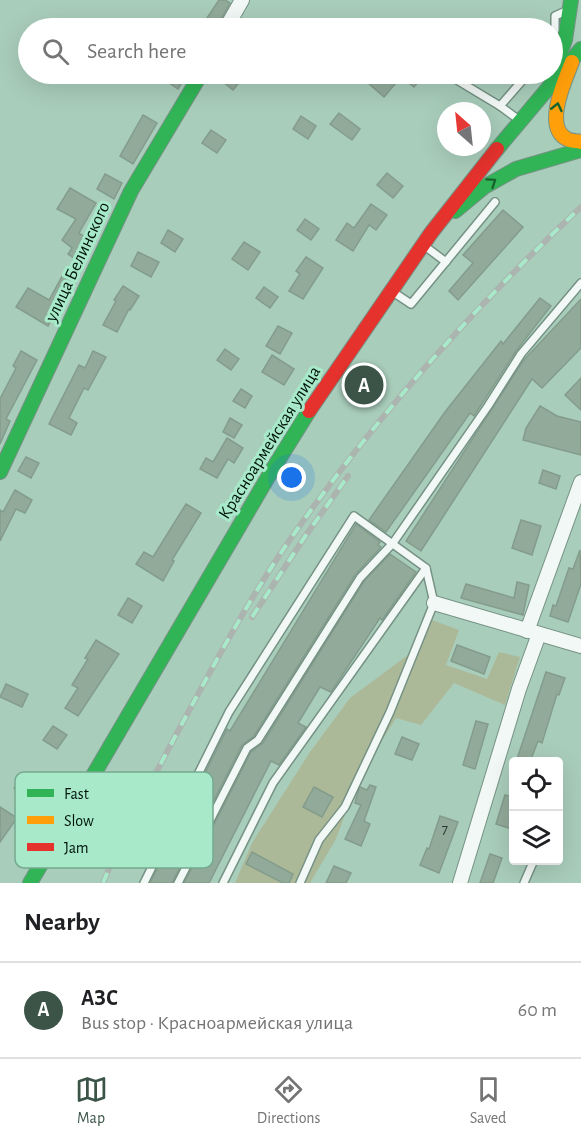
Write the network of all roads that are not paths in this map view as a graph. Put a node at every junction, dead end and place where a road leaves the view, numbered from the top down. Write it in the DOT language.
graph roads {
  1 [pos="242,0"];
  2 [pos="571,4"];
  3 [pos="232,18"];
  4 [pos="555,18"];
  5 [pos="563,49"];
  6 [pos="578,57"];
  7 [pos="563,72"];
  8 [pos="195,84"];
  9 [pos="464,84"];
  10 [pos="519,84"];
  11 [pos="548,84"];
  12 [pos="552,84"];
  13 [pos="544,92"];
  14 [pos="500,106"];
  15 [pos="520,121"];
  16 [pos="581,142"];
  17 [pos="581,150"];
  18 [pos="495,202"];
  19 [pos="431,233"];
  20 [pos="423,245"];
  21 [pos="446,262"];
  22 [pos="581,283"];
  23 [pos="391,291"];
  24 [pos="0,472"];
  25 [pos="581,482"];
  26 [pos="393,543"];
  27 [pos="426,568"];
  28 [pos="434,603"];
  29 [pos="533,632"];
  30 [pos="581,646"];
  31 [pos="95,772"];
  32 [pos="199,772"];
  33 [pos="213,815"];
  34 [pos="532,865"];
  35 [pos="39,868"];
  36 [pos="151,868"];
  37 [pos="186,868"];
  38 [pos="30,883"];
  39 [pos="144,883"];
  40 [pos="178,883"];
  41 [pos="223,883"];
  42 [pos="300,883"];
  43 [pos="460,883"];
  44 [pos="524,883"];
  1 -- 3 [label="street"];
  2 -- 4 [label="lane"];
  2 -- 5 [label="main road"];
  6 -- 7 [label="main road, Красноармейская улица"];
  16 -- 6 [label="main road, one-way"];
  8 -- 24 [label="main road, улица Белинского"];
  9 -- 14 [label="lane"];
  10 -- 14 [label="lane"];
  11 -- 13 [label="main road"];
  12 -- 13 [label="main road, Красноармейская улица"];
  13 -- 15 [label="main road, Красноармейская улица"];
  14 -- 15 [label="lane"];
  15 -- 19 [label="main road, Красноармейская улица"];
  19 -- 17 [label="main road, one-way"];
  18 -- 21 [label="lane"];
  19 -- 20 [label="main road, Красноармейская улица"];
  20 -- 21 [label="lane"];
  20 -- 23 [label="main road, Красноармейская улица"];
  21 -- 23 [label="lane"];
  22 -- 26 [label="lane"];
  23 -- 31 [label="main road, Красноармейская улица"];
  25 -- 29 [label="street"];
  26 -- 27 [label="lane"];
  26 -- 32 [label="lane"];
  26 -- 33 [label="lane"];
  27 -- 28 [label="lane"];
  27 -- 41 [label="lane"];
  28 -- 29 [label="street"];
  28 -- 42 [label="lane"];
  29 -- 30 [label="street"];
  29 -- 43 [label="street"];
  34 -- 44 [label="lane"];
  35 -- 38 [label="main road, Красноармейская улица"];
  36 -- 39 [label="lane"];
  37 -- 40 [label="lane"];
}
